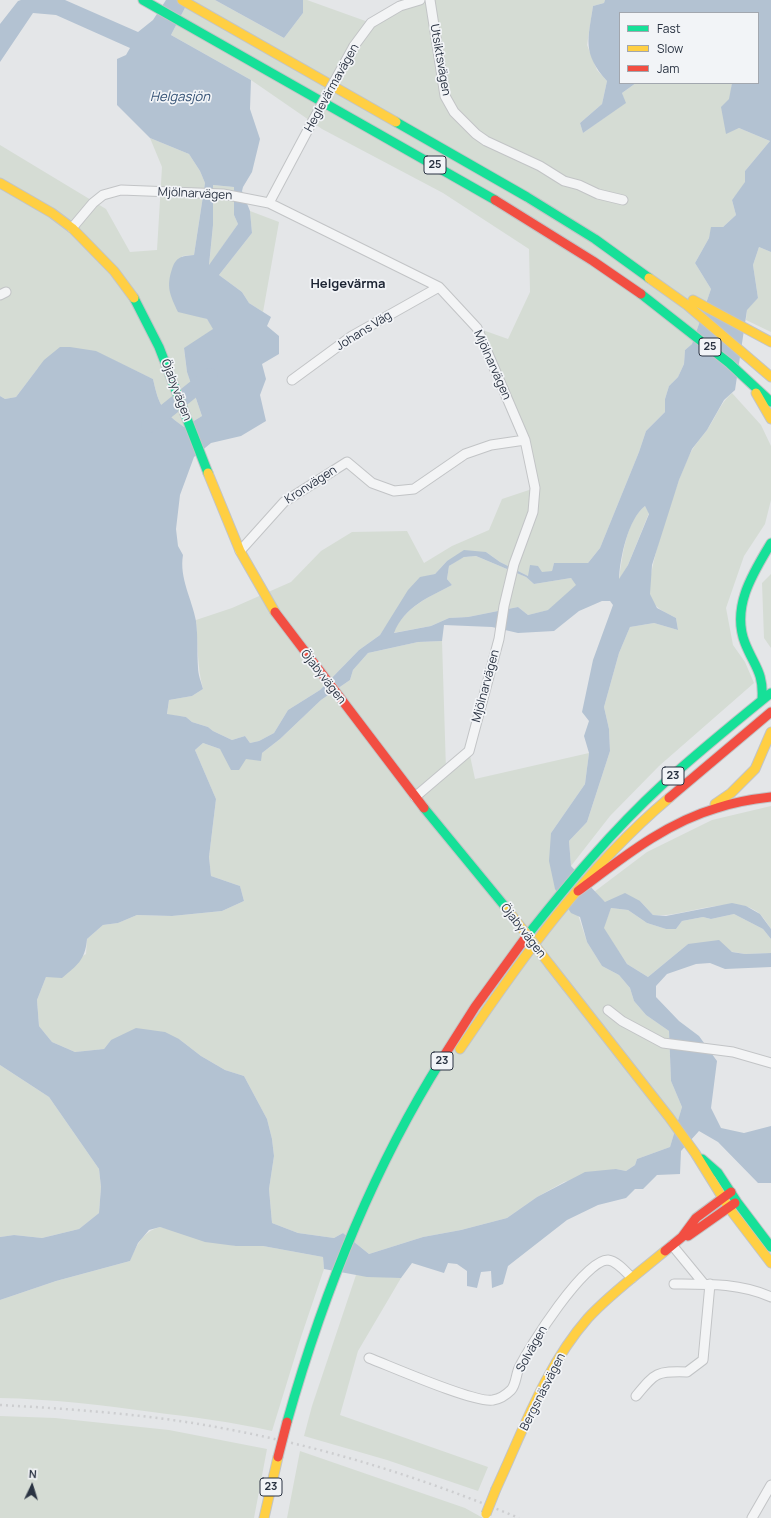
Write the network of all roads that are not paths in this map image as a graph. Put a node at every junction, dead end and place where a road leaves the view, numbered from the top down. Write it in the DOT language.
graph roads {
  1 [pos="143,0"];
  2 [pos="182,0"];
  3 [pos="420,0"];
  4 [pos="430,0"];
  5 [pos="0,183"];
  6 [pos="623,200"];
  7 [pos="269,203"];
  8 [pos="72,228"];
  9 [pos="439,287"];
  10 [pos="689,302"];
  11 [pos="771,342"];
  12 [pos="771,377"];
  13 [pos="747,379"];
  14 [pos="292,380"];
  15 [pos="771,402"];
  16 [pos="771,419"];
  17 [pos="525,440"];
  18 [pos="771,543"];
  19 [pos="240,551"];
  20 [pos="771,693"];
  21 [pos="762,700"];
  22 [pos="771,712"];
  23 [pos="771,732"];
  24 [pos="415,796"];
  25 [pos="771,797"];
  26 [pos="700,813"];
  27 [pos="594,876"];
  28 [pos="608,1010"];
  29 [pos="771,1063"];
  30 [pos="695,1153"];
  31 [pos="731,1192"];
  32 [pos="722,1198"];
  33 [pos="737,1202"];
  34 [pos="729,1208"];
  35 [pos="354,1237"];
  36 [pos="682,1237"];
  37 [pos="672,1245"];
  38 [pos="771,1247"];
  39 [pos="771,1263"];
  40 [pos="632,1278"];
  41 [pos="674,1284"];
  42 [pos="707,1284"];
  43 [pos="771,1297"];
  44 [pos="369,1358"];
  45 [pos="636,1396"];
  46 [pos="282,1457"];
  47 [pos="771,1485"];
  48 [pos="485,1516"];
  49 [pos="264,1518"];
  50 [pos="272,1518"];
  51 [pos="752,1518"];
  1 -- 13 [label="main road, 25"];
  2 -- 10 [label="main road, 25"];
  3 -- 7 [label="street, Heglevärmavägen, bridge"];
  4 -- 6 [label="street, Utsiktsvägen"];
  5 -- 8 [label="main road, Öjabyvägen"];
  7 -- 8 [label="street, Mjölnarvägen"];
  7 -- 9 [label="street, Mjölnarvägen"];
  8 -- 19 [label="main road, Öjabyvägen"];
  9 -- 14 [label="street, Johans Väg"];
  9 -- 17 [label="street, Mjölnarvägen"];
  10 -- 11 [label="main road"];
  10 -- 12 [label="main road"];
  13 -- 15 [label="main road, 25"];
  13 -- 16 [label="main road"];
  17 -- 19 [label="street, Kronvägen"];
  17 -- 24 [label="street, Mjölnarvägen"];
  18 -- 21 [label="main road"];
  19 -- 24 [label="main road, Öjabyvägen"];
  20 -- 21 [label="main road, 23"];
  21 -- 35 [label="main road, 23"];
  22 -- 27 [label="main road, 23"];
  23 -- 26 [label="main road"];
  24 -- 30 [label="main road, Öjabyvägen, bridge"];
  25 -- 26 [label="main road"];
  26 -- 27 [label="main road"];
  27 -- 35 [label="main road, 23"];
  28 -- 29 [label="street"];
  30 -- 31 [label="main road, Öjabyvägen"];
  30 -- 32 [label="main road, Öjabyvägen"];
  31 -- 32 [label="main road, Bergsnäsvägen"];
  31 -- 33 [label="main road, Öjabyvägen"];
  32 -- 34 [label="main road, Öjabyvägen"];
  32 -- 36 [label="main road, Bergsnäsvägen"];
  33 -- 34 [label="main road, Bergsnäsvägen"];
  33 -- 38 [label="main road, Öjabyvägen"];
  34 -- 36 [label="main road, Bergsnäsvägen"];
  34 -- 39 [label="main road, Öjabyvägen"];
  35 -- 46 [label="main road, 23, bridge"];
  36 -- 37 [label="main road, Bergsnäsvägen"];
  37 -- 40 [label="main road, Bergsnäsvägen"];
  37 -- 42 [label="street"];
  40 -- 44 [label="street, Solvägen"];
  40 -- 48 [label="main road, Bergsnäsvägen, bridge"];
  41 -- 42 [label="street"];
  42 -- 43 [label="street"];
  42 -- 45 [label="street"];
  46 -- 49 [label="main road, 23"];
  46 -- 50 [label="main road, 23"];
  47 -- 51 [label="street"];
}
